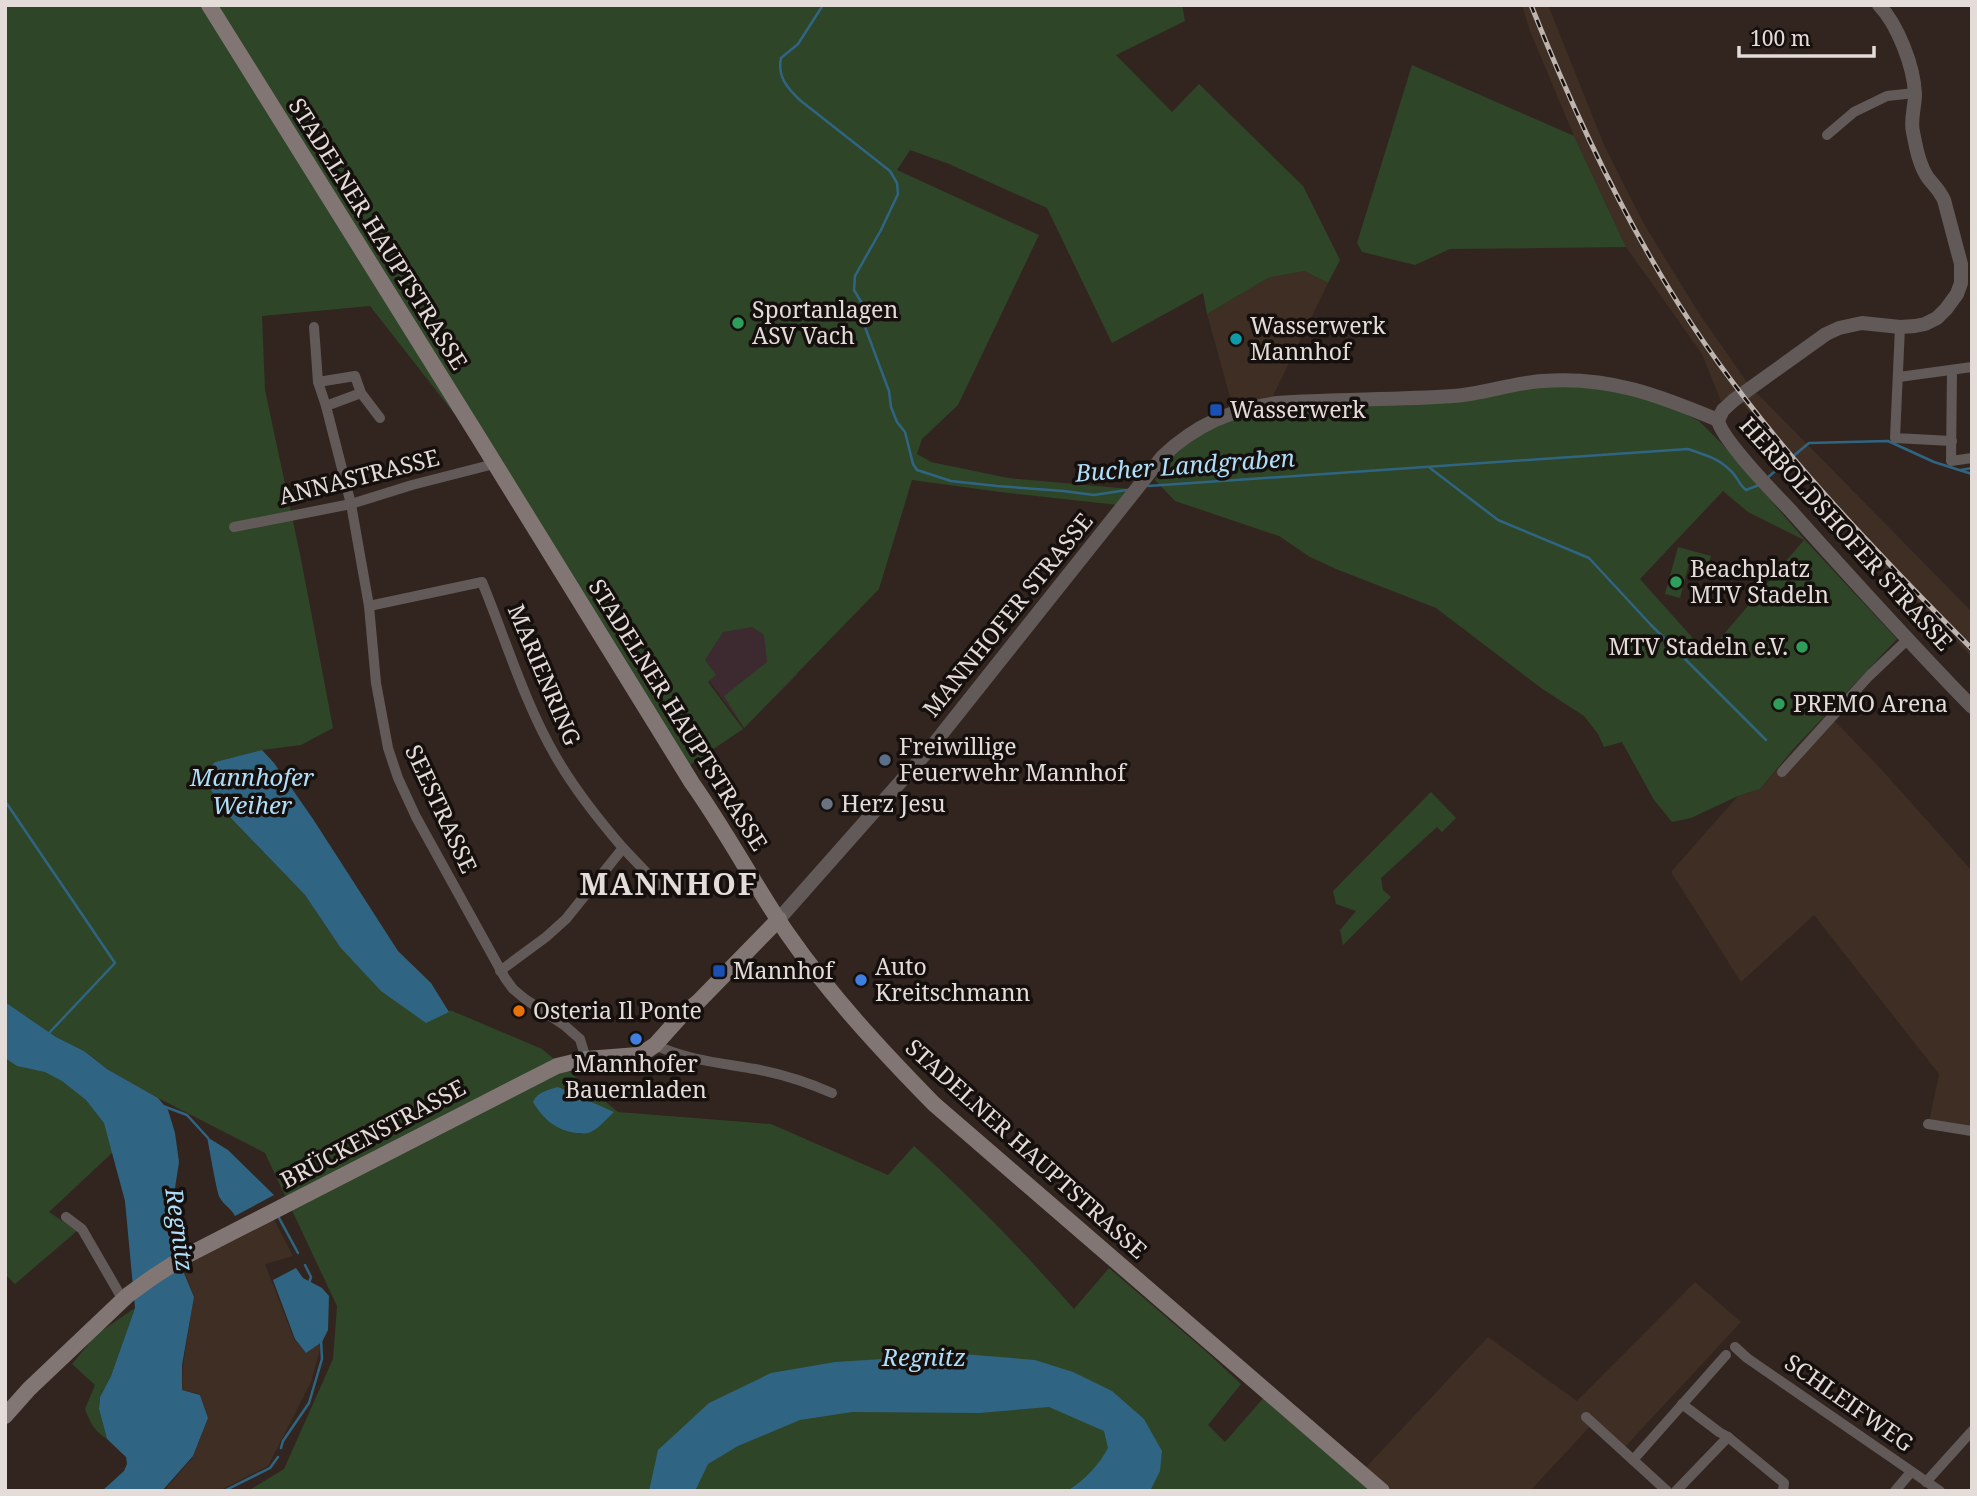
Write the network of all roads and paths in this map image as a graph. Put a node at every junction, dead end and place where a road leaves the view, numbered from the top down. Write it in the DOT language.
graph roads {
  1 [pos="209,5"];
  2 [pos="1879,5"];
  3 [pos="1915,93"];
  4 [pos="1827,135"];
  5 [pos="1969,284"];
  6 [pos="314,327"];
  7 [pos="1900,327"];
  8 [pos="1972,367"];
  9 [pos="1952,370"];
  10 [pos="1899,377"];
  11 [pos="318,382"];
  12 [pos="362,393"];
  13 [pos="326,406"];
  14 [pos="380,418"];
  15 [pos="1718,420"];
  16 [pos="1952,441"];
  17 [pos="1972,458"];
  18 [pos="494,464"];
  19 [pos="351,504"];
  20 [pos="234,527"];
  21 [pos="369,606"];
  22 [pos="1907,640"];
  23 [pos="1972,707"];
  24 [pos="1782,772"];
  25 [pos="623,848"];
  26 [pos="661,888"];
  27 [pos="779,919"];
  28 [pos="500,971"];
  29 [pos="655,1045"];
  30 [pos="586,1059"];
  31 [pos="832,1093"];
  32 [pos="1928,1124"];
  33 [pos="1972,1131"];
  34 [pos="66,1217"];
  35 [pos="126,1298"];
  36 [pos="1682,1404"];
  37 [pos="5,1416"];
  38 [pos="1586,1417"];
  39 [pos="1972,1430"];
  40 [pos="1728,1437"];
  41 [pos="1633,1460"];
  42 [pos="1911,1472"];
  43 [pos="1926,1482"];
  44 [pos="1382,1491"];
  45 [pos="1667,1491"];
  46 [pos="1676,1491"];
  47 [pos="1783,1491"];
  48 [pos="1895,1491"];
  49 [pos="1940,1491"];
  1 -- 18 [label="main road, STADELNER HAUPTSTRASSE"];
  2 -- 3 [label="street"];
  3 -- 4 [label="street"];
  3 -- 5 [label="street"];
  5 -- 7 [label="street"];
  6 -- 11 [label="street, SEESTRASSE"];
  7 -- 10 [label="street"];
  7 -- 15 [label="street"];
  8 -- 9 [label="street"];
  9 -- 10 [label="street"];
  9 -- 16 [label="street"];
  10 -- 16 [label="street"];
  11 -- 12 [label="street"];
  11 -- 13 [label="street, SEESTRASSE"];
  12 -- 13 [label="street"];
  12 -- 14 [label="street"];
  13 -- 19 [label="street, SEESTRASSE"];
  15 -- 22 [label="street, HERBOLDSHOFER STRASSE"];
  15 -- 27 [label="street, MANNHOFER STRASSE"];
  16 -- 17 [label="street"];
  18 -- 19 [label="street, ANNASTRASSE"];
  18 -- 27 [label="main road, STADELNER HAUPTSTRASSE"];
  19 -- 20 [label="street, ANNASTRASSE"];
  19 -- 21 [label="street, SEESTRASSE"];
  21 -- 25 [label="street, MARIENRING"];
  21 -- 28 [label="street, SEESTRASSE"];
  22 -- 23 [label="street, HERBOLDSHOFER STRASSE"];
  22 -- 24 [label="street"];
  25 -- 26 [label="street, MARIENRING"];
  25 -- 28 [label="street"];
  27 -- 29 [label="main road, MANNHOFER STRASSE"];
  27 -- 44 [label="main road, STADELNER HAUPTSTRASSE"];
  28 -- 30 [label="street, SEESTRASSE"];
  29 -- 30 [label="main road, MANNHOFER STRASSE"];
  29 -- 31 [label="street"];
  30 -- 35 [label="main road, BRÜCKENSTRASSE"];
  32 -- 33 [label="street"];
  34 -- 35 [label="street"];
  35 -- 37 [label="main road"];
  36 -- 40 [label="street"];
  36 -- 41 [label="street"];
  36 -- 42 [label="street, SCHLEIFWEG"];
  38 -- 41 [label="street"];
  39 -- 43 [label="street"];
  40 -- 46 [label="street"];
  40 -- 47 [label="street"];
  41 -- 45 [label="street"];
  42 -- 43 [label="street, SCHLEIFWEG"];
  42 -- 48 [label="street"];
  43 -- 49 [label="street, SCHLEIFWEG"];
}
